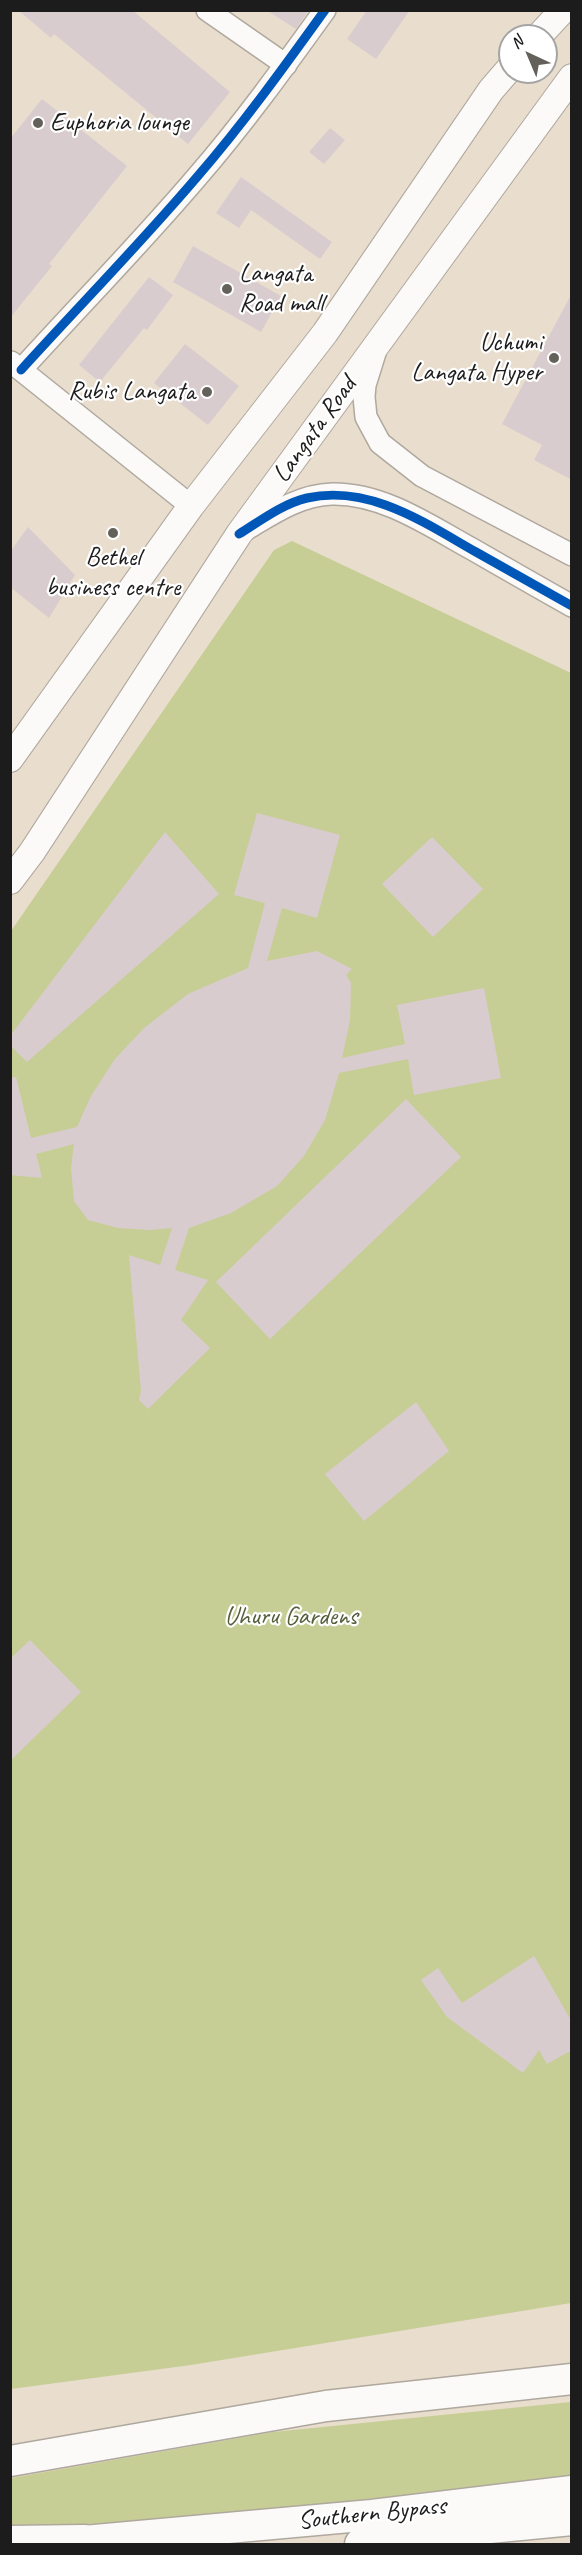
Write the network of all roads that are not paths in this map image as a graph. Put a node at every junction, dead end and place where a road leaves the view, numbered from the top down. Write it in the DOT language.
graph roads {
  1 [pos="207,10"];
  2 [pos="325,10"];
  3 [pos="563,10"];
  4 [pos="550,24"];
  5 [pos="286,65"];
  6 [pos="572,77"];
  7 [pos="498,82"];
  8 [pos="376,347"];
  9 [pos="16,366"];
  10 [pos="191,506"];
  11 [pos="239,534"];
  12 [pos="572,555"];
  13 [pos="572,606"];
  14 [pos="10,759"];
  15 [pos="10,880"];
  16 [pos="572,2379"];
  17 [pos="10,2461"];
  18 [pos="572,2491"];
  19 [pos="572,2520"];
  20 [pos="95,2540"];
  21 [pos="10,2541"];
  22 [pos="64,2544"];
  23 [pos="360,2544"];
  1 -- 5 [label="street"];
  2 -- 5 [label="street"];
  3 -- 4 [label="main road"];
  5 -- 9 [label="street"];
  6 -- 8 [label="main road, Langata Road"];
  7 -- 10 [label="main road, Langata Road"];
  8 -- 11 [label="main road, Langata Road"];
  8 -- 12 [label="street"];
  9 -- 10 [label="street"];
  10 -- 14 [label="main road, Langata Road"];
  11 -- 13 [label="street"];
  11 -- 15 [label="main road, Langata Road"];
  16 -- 17 [label="highway"];
  18 -- 20 [label="highway, Southern Bypass"];
  19 -- 23 [label="highway, Southern Bypass"];
  20 -- 21 [label="highway"];
  20 -- 22 [label="highway, Southern Bypass"];
}
